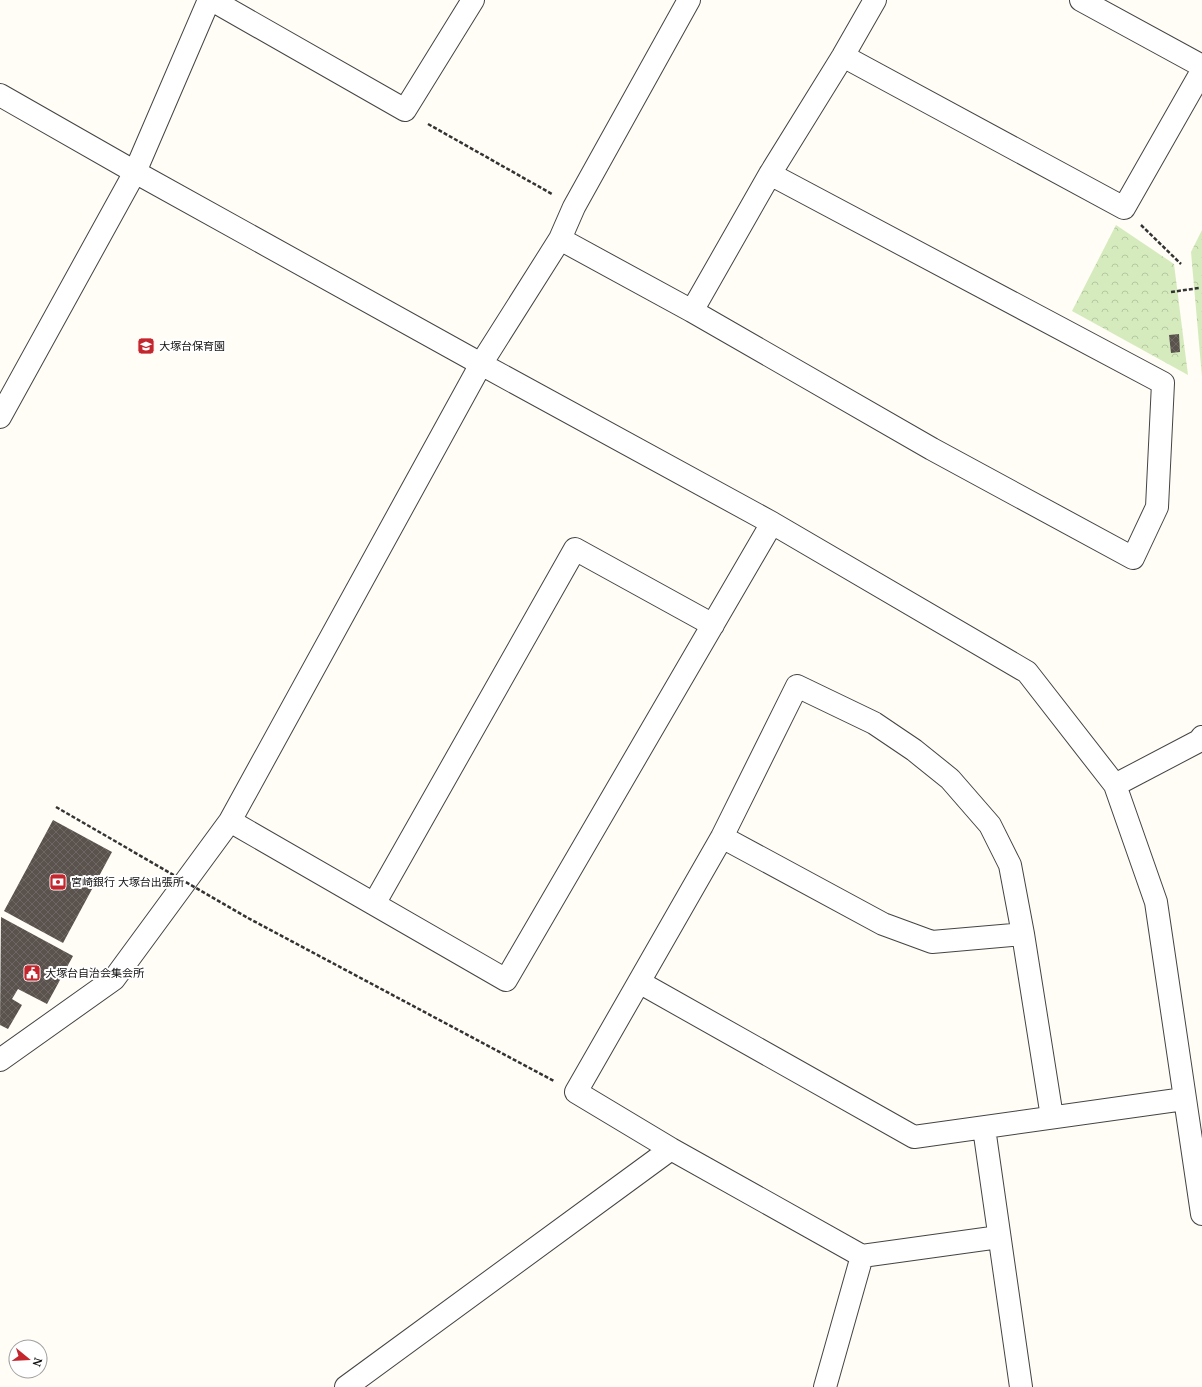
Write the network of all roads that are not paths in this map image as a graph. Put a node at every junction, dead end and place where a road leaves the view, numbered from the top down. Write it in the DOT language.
graph roads {
  1 [pos="210,0"];
  2 [pos="473,0"];
  3 [pos="688,0"];
  4 [pos="875,0"];
  5 [pos="1082,0"];
  6 [pos="843,56"];
  7 [pos="1202,66"];
  8 [pos="1202,70"];
  9 [pos="0,95"];
  10 [pos="135,172"];
  11 [pos="770,174"];
  12 [pos="560,238"];
  13 [pos="692,311"];
  14 [pos="481,364"];
  15 [pos="0,417"];
  16 [pos="772,523"];
  17 [pos="713,624"];
  18 [pos="1202,737"];
  19 [pos="1115,785"];
  20 [pos="230,821"];
  21 [pos="722,838"];
  22 [pos="374,904"];
  23 [pos="1023,934"];
  24 [pos="639,982"];
  25 [pos="0,1060"];
  26 [pos="1184,1099"];
  27 [pos="1052,1117"];
  28 [pos="984,1128"];
  29 [pos="670,1150"];
  30 [pos="1202,1214"];
  31 [pos="999,1237"];
  32 [pos="862,1256"];
  33 [pos="346,1387"];
  34 [pos="825,1387"];
  35 [pos="1021,1387"];
  1 -- 2 [label="street"];
  1 -- 10 [label="street"];
  3 -- 12 [label="street"];
  4 -- 6 [label="street"];
  5 -- 7 [label="street"];
  6 -- 8 [label="street"];
  6 -- 11 [label="street"];
  9 -- 10 [label="street"];
  10 -- 14 [label="street"];
  10 -- 15 [label="street"];
  11 -- 13 [label="street"];
  11 -- 13 [label="street"];
  12 -- 13 [label="street"];
  12 -- 14 [label="street"];
  14 -- 16 [label="street"];
  14 -- 20 [label="street"];
  16 -- 17 [label="street"];
  16 -- 19 [label="street"];
  17 -- 22 [label="street"];
  17 -- 22 [label="street"];
  18 -- 19 [label="street"];
  19 -- 26 [label="street"];
  20 -- 22 [label="street"];
  20 -- 25 [label="street"];
  21 -- 23 [label="street"];
  21 -- 23 [label="street"];
  21 -- 24 [label="street"];
  23 -- 27 [label="street"];
  24 -- 28 [label="street"];
  24 -- 29 [label="street"];
  26 -- 27 [label="street"];
  26 -- 30 [label="street"];
  27 -- 28 [label="street"];
  28 -- 31 [label="street"];
  29 -- 32 [label="street"];
  29 -- 33 [label="street"];
  31 -- 32 [label="street"];
  31 -- 35 [label="street"];
  32 -- 34 [label="street"];
}
